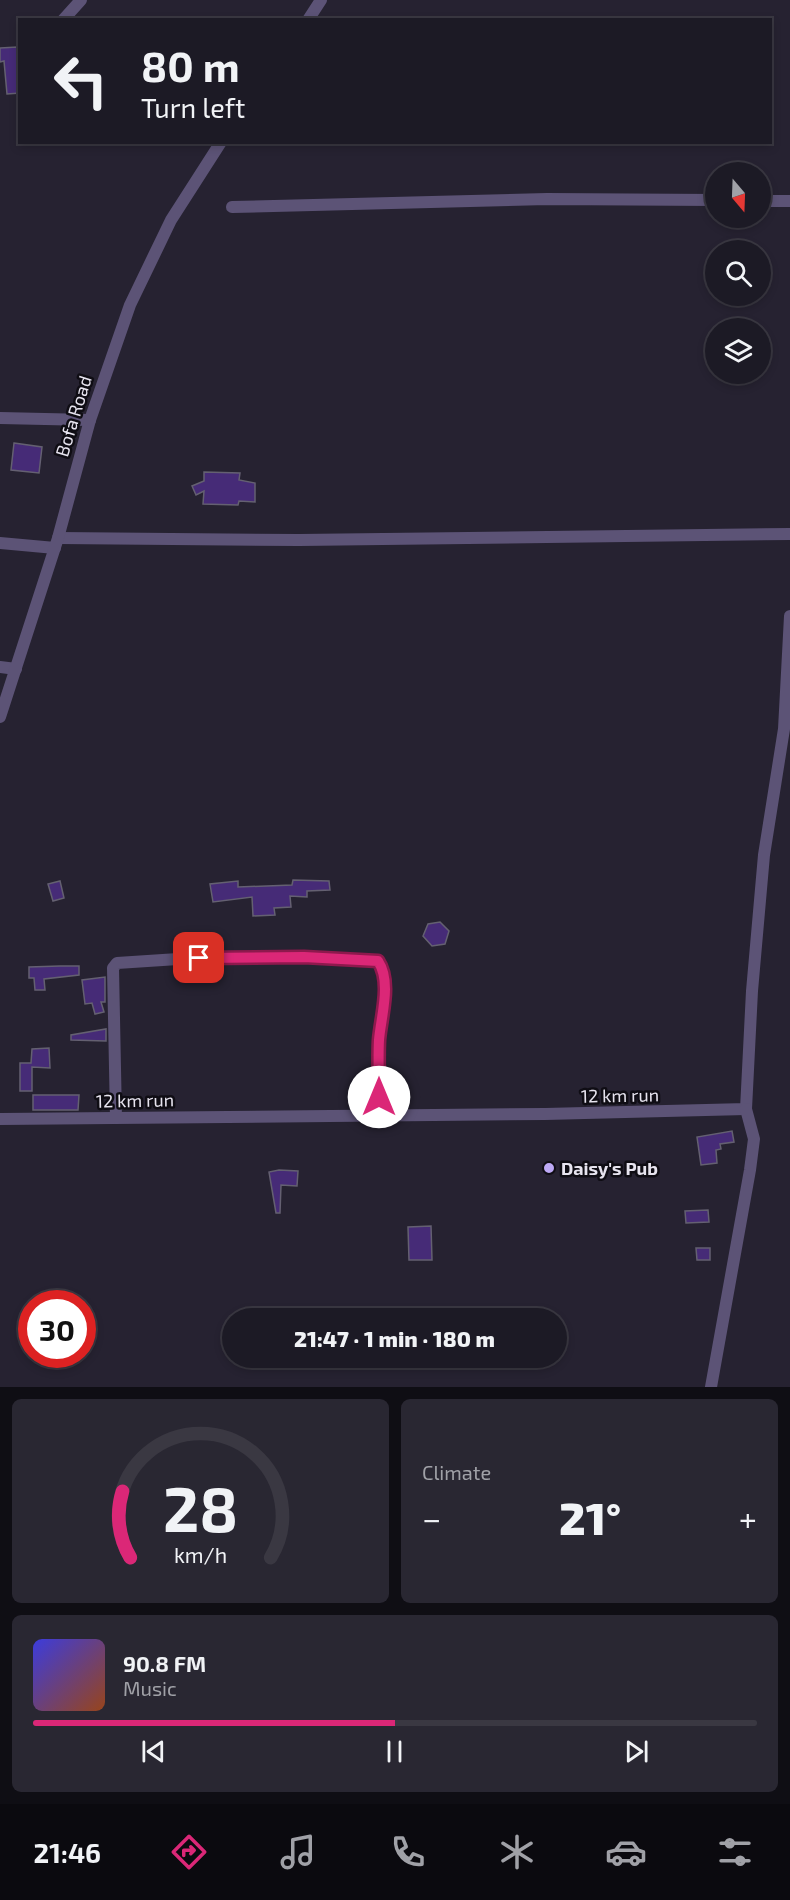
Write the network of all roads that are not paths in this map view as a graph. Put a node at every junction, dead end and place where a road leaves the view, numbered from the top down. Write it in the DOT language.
graph roads {
  1 [pos="81,0"];
  2 [pos="321,0"];
  3 [pos="65,18"];
  4 [pos="309,18"];
  5 [pos="220,144"];
  6 [pos="705,200"];
  7 [pos="771,201"];
  8 [pos="790,201"];
  9 [pos="232,207"];
  10 [pos="0,418"];
  11 [pos="90,420"];
  12 [pos="790,534"];
  13 [pos="0,543"];
  14 [pos="56,543"];
  15 [pos="790,616"];
  16 [pos="0,667"];
  17 [pos="16,669"];
  18 [pos="0,717"];
  19 [pos="785,762"];
  20 [pos="746,1109"];
  21 [pos="379,1116"];
  22 [pos="116,1118"];
  23 [pos="0,1119"];
  24 [pos="711,1387"];
  1 -- 3 [label="street"];
  2 -- 4 [label="street"];
  5 -- 11 [label="street, Bofa Road"];
  6 -- 9 [label="street"];
  7 -- 8 [label="street"];
  10 -- 11 [label="street"];
  11 -- 14 [label="street, Bofa Road"];
  12 -- 14 [label="street"];
  13 -- 14 [label="street"];
  14 -- 17 [label="street, Bofa Road"];
  15 -- 19 [label="street"];
  16 -- 17 [label="street"];
  17 -- 18 [label="street, Bofa Road"];
  19 -- 20 [label="street"];
  20 -- 21 [label="street, 12 km run"];
  20 -- 24 [label="street"];
  21 -- 22 [label="street, 12 km run"];
  21 -- 22 [label="street"];
  22 -- 23 [label="street, 12 km run"];
}
